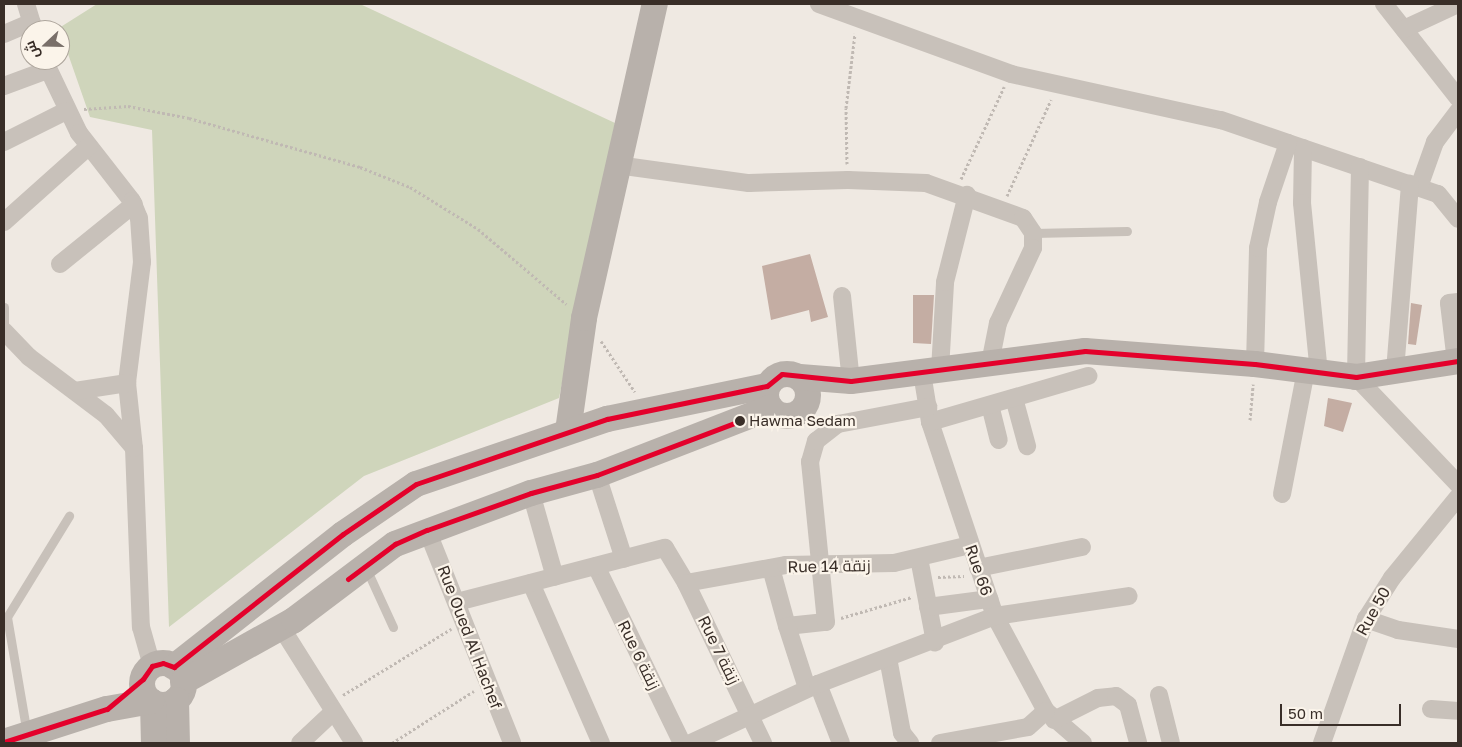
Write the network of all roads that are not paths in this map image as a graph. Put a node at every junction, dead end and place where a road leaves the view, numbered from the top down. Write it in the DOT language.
graph roads {
  1 [pos="26,4"];
  2 [pos="654,4"];
  3 [pos="819,4"];
  4 [pos="1384,4"];
  5 [pos="1458,4"];
  6 [pos="31,20"];
  7 [pos="1404,29"];
  8 [pos="20,30"];
  9 [pos="4,34"];
  10 [pos="35,70"];
  11 [pos="47,70"];
  12 [pos="4,86"];
  13 [pos="1458,98"];
  14 [pos="66,111"];
  15 [pos="1458,111"];
  16 [pos="4,142"];
  17 [pos="1296,146"];
  18 [pos="88,147"];
  19 [pos="617,165"];
  20 [pos="1360,168"];
  21 [pos="1415,186"];
  22 [pos="961,194"];
  23 [pos="134,204"];
  24 [pos="1458,219"];
  25 [pos="4,222"];
  26 [pos="1127,231"];
  27 [pos="1033,233"];
  28 [pos="60,264"];
  29 [pos="842,296"];
  30 [pos="1458,302"];
  31 [pos="4,307"];
  32 [pos="4,326"];
  33 [pos="4,332"];
  34 [pos="1457,362"];
  35 [pos="990,363"];
  36 [pos="1255,364"];
  37 [pos="931,371"];
  38 [pos="1312,371"];
  39 [pos="1395,371"];
  40 [pos="1088,376"];
  41 [pos="800,377"];
  42 [pos="1356,377"];
  43 [pos="851,381"];
  44 [pos="127,383"];
  45 [pos="75,391"];
  46 [pos="769,397"];
  47 [pos="1014,398"];
  48 [pos="806,404"];
  49 [pos="990,405"];
  50 [pos="929,414"];
  51 [pos="568,431"];
  52 [pos="999,440"];
  53 [pos="1027,446"];
  54 [pos="134,448"];
  55 [pos="597,475"];
  56 [pos="1458,484"];
  57 [pos="532,493"];
  58 [pos="1282,494"];
  59 [pos="1458,497"];
  60 [pos="69,516"];
  61 [pos="427,530"];
  62 [pos="970,545"];
  63 [pos="1082,547"];
  64 [pos="919,558"];
  65 [pos="624,559"];
  66 [pos="822,562"];
  67 [pos="365,566"];
  68 [pos="596,566"];
  69 [pos="771,568"];
  70 [pos="979,572"];
  71 [pos="555,577"];
  72 [pos="531,583"];
  73 [pos="686,583"];
  74 [pos="925,593"];
  75 [pos="1129,596"];
  76 [pos="989,599"];
  77 [pos="457,602"];
  78 [pos="995,616"];
  79 [pos="5,618"];
  80 [pos="1366,619"];
  81 [pos="787,626"];
  82 [pos="281,627"];
  83 [pos="393,627"];
  84 [pos="1458,639"];
  85 [pos="935,642"];
  86 [pos="888,658"];
  87 [pos="162,685"];
  88 [pos="813,686"];
  89 [pos="1159,695"];
  90 [pos="330,708"];
  91 [pos="1431,710"];
  92 [pos="1458,711"];
  93 [pos="1050,715"];
  94 [pos="751,716"];
  95 [pos="56,734"];
  96 [pos="15,738"];
  97 [pos="154,743"];
  98 [pos="177,743"];
  99 [pos="300,743"];
  100 [pos="354,743"];
  101 [pos="512,743"];
  102 [pos="601,743"];
  103 [pos="682,743"];
  104 [pos="691,743"];
  105 [pos="763,743"];
  106 [pos="841,743"];
  107 [pos="910,743"];
  108 [pos="940,743"];
  109 [pos="1083,743"];
  110 [pos="1138,743"];
  111 [pos="1171,743"];
  112 [pos="1322,743"];
  1 -- 6 [label="street"];
  2 -- 19 [label="street"];
  3 -- 17 [label="street"];
  4 -- 7 [label="street"];
  5 -- 7 [label="street"];
  7 -- 13 [label="street"];
  8 -- 9 [label="street"];
  10 -- 12 [label="street"];
  11 -- 14 [label="street"];
  14 -- 16 [label="street"];
  14 -- 18 [label="street"];
  15 -- 21 [label="street"];
  17 -- 20 [label="street"];
  17 -- 36 [label="street"];
  17 -- 38 [label="street"];
  18 -- 23 [label="street"];
  18 -- 25 [label="street"];
  19 -- 22 [label="street"];
  19 -- 51 [label="street"];
  20 -- 21 [label="street"];
  20 -- 42 [label="street"];
  21 -- 24 [label="street"];
  21 -- 39 [label="street"];
  22 -- 27 [label="street"];
  22 -- 37 [label="street, Rue 66"];
  23 -- 28 [label="street"];
  23 -- 44 [label="street"];
  26 -- 27 [label="lane"];
  27 -- 35 [label="street"];
  29 -- 43 [label="street"];
  30 -- 34 [label="street"];
  31 -- 32 [label="lane"];
  33 -- 45 [label="street"];
  34 -- 39 [label="street"];
  35 -- 36 [label="street"];
  35 -- 37 [label="street"];
  36 -- 38 [label="street"];
  37 -- 43 [label="street"];
  37 -- 50 [label="street, Rue 66"];
  38 -- 42 [label="street"];
  38 -- 58 [label="street"];
  39 -- 42 [label="street"];
  40 -- 47 [label="street"];
  41 -- 43 [label="street"];
  41 -- 46 [label="street"];
  41 -- 48 [label="street"];
  42 -- 56 [label="street"];
  43 -- 48 [label="street"];
  44 -- 45 [label="street"];
  44 -- 54 [label="street"];
  45 -- 54 [label="street"];
  46 -- 48 [label="street"];
  46 -- 51 [label="street"];
  46 -- 55 [label="street"];
  47 -- 49 [label="street"];
  47 -- 53 [label="street"];
  49 -- 50 [label="street"];
  49 -- 52 [label="street"];
  50 -- 62 [label="street, Rue 66"];
  50 -- 66 [label="street"];
  51 -- 87 [label="street"];
  54 -- 87 [label="street"];
  55 -- 57 [label="street"];
  55 -- 65 [label="street"];
  57 -- 61 [label="street"];
  57 -- 71 [label="street"];
  59 -- 80 [label="street, Rue 50"];
  60 -- 79 [label="lane"];
  61 -- 67 [label="street"];
  61 -- 77 [label="street, Rue Oued Al Hachef"];
  62 -- 64 [label="street, Rue 14 زنقة"];
  62 -- 70 [label="street, Rue 66"];
  63 -- 70 [label="street"];
  64 -- 66 [label="street, Rue 14 زنقة"];
  64 -- 74 [label="street"];
  65 -- 68 [label="street"];
  65 -- 73 [label="street, Rue 7 زنقة"];
  66 -- 69 [label="street, Rue 14 زنقة"];
  66 -- 81 [label="street"];
  67 -- 82 [label="street"];
  67 -- 83 [label="lane"];
  68 -- 71 [label="street"];
  68 -- 103 [label="street, Rue 6 زنقة"];
  69 -- 73 [label="street, Rue 14 زنقة"];
  69 -- 81 [label="street"];
  70 -- 76 [label="street, Rue 66"];
  71 -- 72 [label="street"];
  72 -- 77 [label="street"];
  72 -- 102 [label="street"];
  73 -- 94 [label="street, Rue 7 زنقة"];
  74 -- 76 [label="street"];
  74 -- 85 [label="street"];
  75 -- 78 [label="street"];
  76 -- 78 [label="street, Rue 66"];
  77 -- 101 [label="street, Rue Oued Al Hachef"];
  78 -- 85 [label="street"];
  78 -- 93 [label="street, Rue 66"];
  79 -- 96 [label="lane"];
  80 -- 84 [label="street"];
  80 -- 112 [label="street, Rue 50"];
  81 -- 88 [label="street"];
  82 -- 87 [label="street"];
  82 -- 90 [label="street"];
  85 -- 86 [label="street"];
  86 -- 88 [label="street"];
  86 -- 107 [label="street"];
  87 -- 95 [label="street"];
  87 -- 97 [label="street"];
  87 -- 98 [label="street"];
  88 -- 94 [label="street"];
  88 -- 106 [label="street"];
  89 -- 111 [label="street"];
  90 -- 99 [label="street"];
  90 -- 100 [label="street"];
  91 -- 92 [label="street"];
  93 -- 108 [label="street"];
  93 -- 109 [label="street, Rue 66"];
  93 -- 110 [label="street"];
  94 -- 104 [label="street"];
  94 -- 105 [label="street, Rue 7 زنقة"];
  95 -- 96 [label="street"];
}
